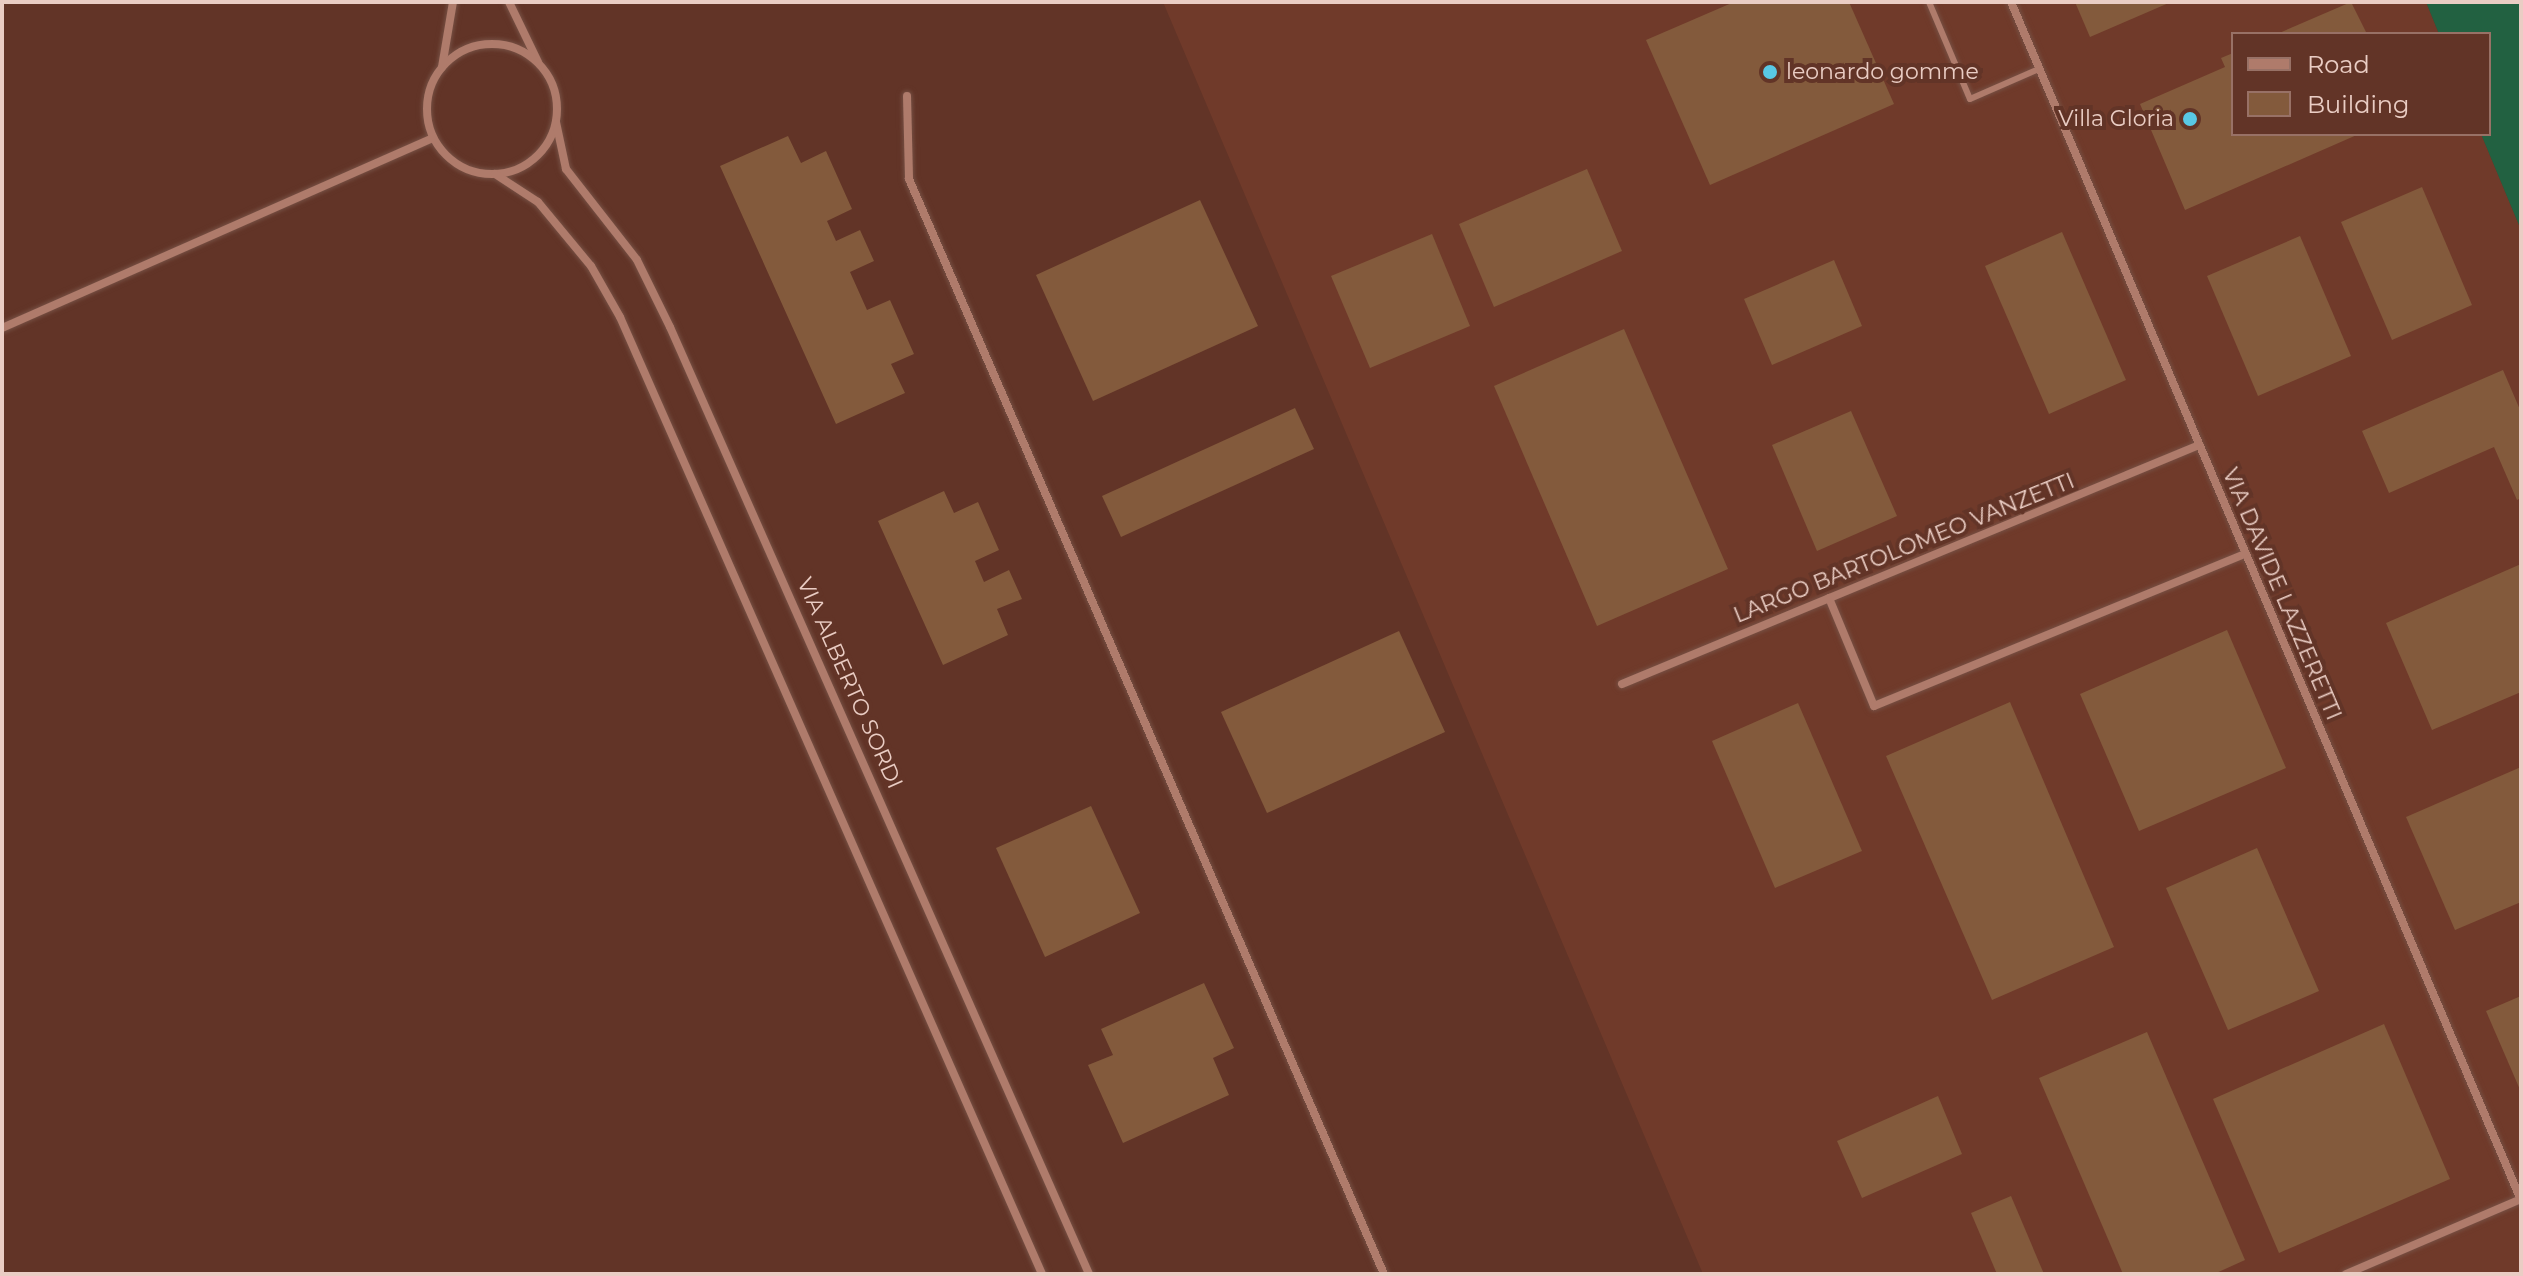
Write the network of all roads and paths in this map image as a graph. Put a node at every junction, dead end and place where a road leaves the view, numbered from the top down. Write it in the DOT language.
graph roads {
  1 [pos="453,2"];
  2 [pos="509,2"];
  3 [pos="1929,2"];
  4 [pos="2011,2"];
  5 [pos="538,62"];
  6 [pos="442,67"];
  7 [pos="2039,69"];
  8 [pos="907,96"];
  9 [pos="556,122"];
  10 [pos="433,138"];
  11 [pos="495,174"];
  12 [pos="2,328"];
  13 [pos="2199,445"];
  14 [pos="2245,554"];
  15 [pos="1829,598"];
  16 [pos="1622,684"];
  17 [pos="2521,1200"];
  18 [pos="1042,1274"];
  19 [pos="1089,1274"];
  20 [pos="1384,1274"];
  21 [pos="2346,1274"];
  1 -- 6 [label="street"];
  2 -- 5 [label="street, VIA ALBERTO SORDI"];
  3 -- 7 [label="lane"];
  4 -- 7 [label="street, VIA DAVIDE LAZZERETTI"];
  5 -- 6 [label="street"];
  5 -- 9 [label="street, VIA ALBERTO SORDI"];
  6 -- 10 [label="street"];
  7 -- 13 [label="street, VIA DAVIDE LAZZERETTI"];
  8 -- 20 [label="street"];
  9 -- 11 [label="street"];
  9 -- 19 [label="street, VIA ALBERTO SORDI"];
  10 -- 11 [label="street"];
  10 -- 12 [label="street"];
  11 -- 18 [label="street"];
  13 -- 14 [label="street, VIA DAVIDE LAZZERETTI"];
  13 -- 15 [label="street, LARGO BARTOLOMEO VANZETTI"];
  14 -- 15 [label="street"];
  14 -- 17 [label="street, VIA DAVIDE LAZZERETTI"];
  15 -- 16 [label="street, LARGO BARTOLOMEO VANZETTI"];
  17 -- 21 [label="street"];
}
